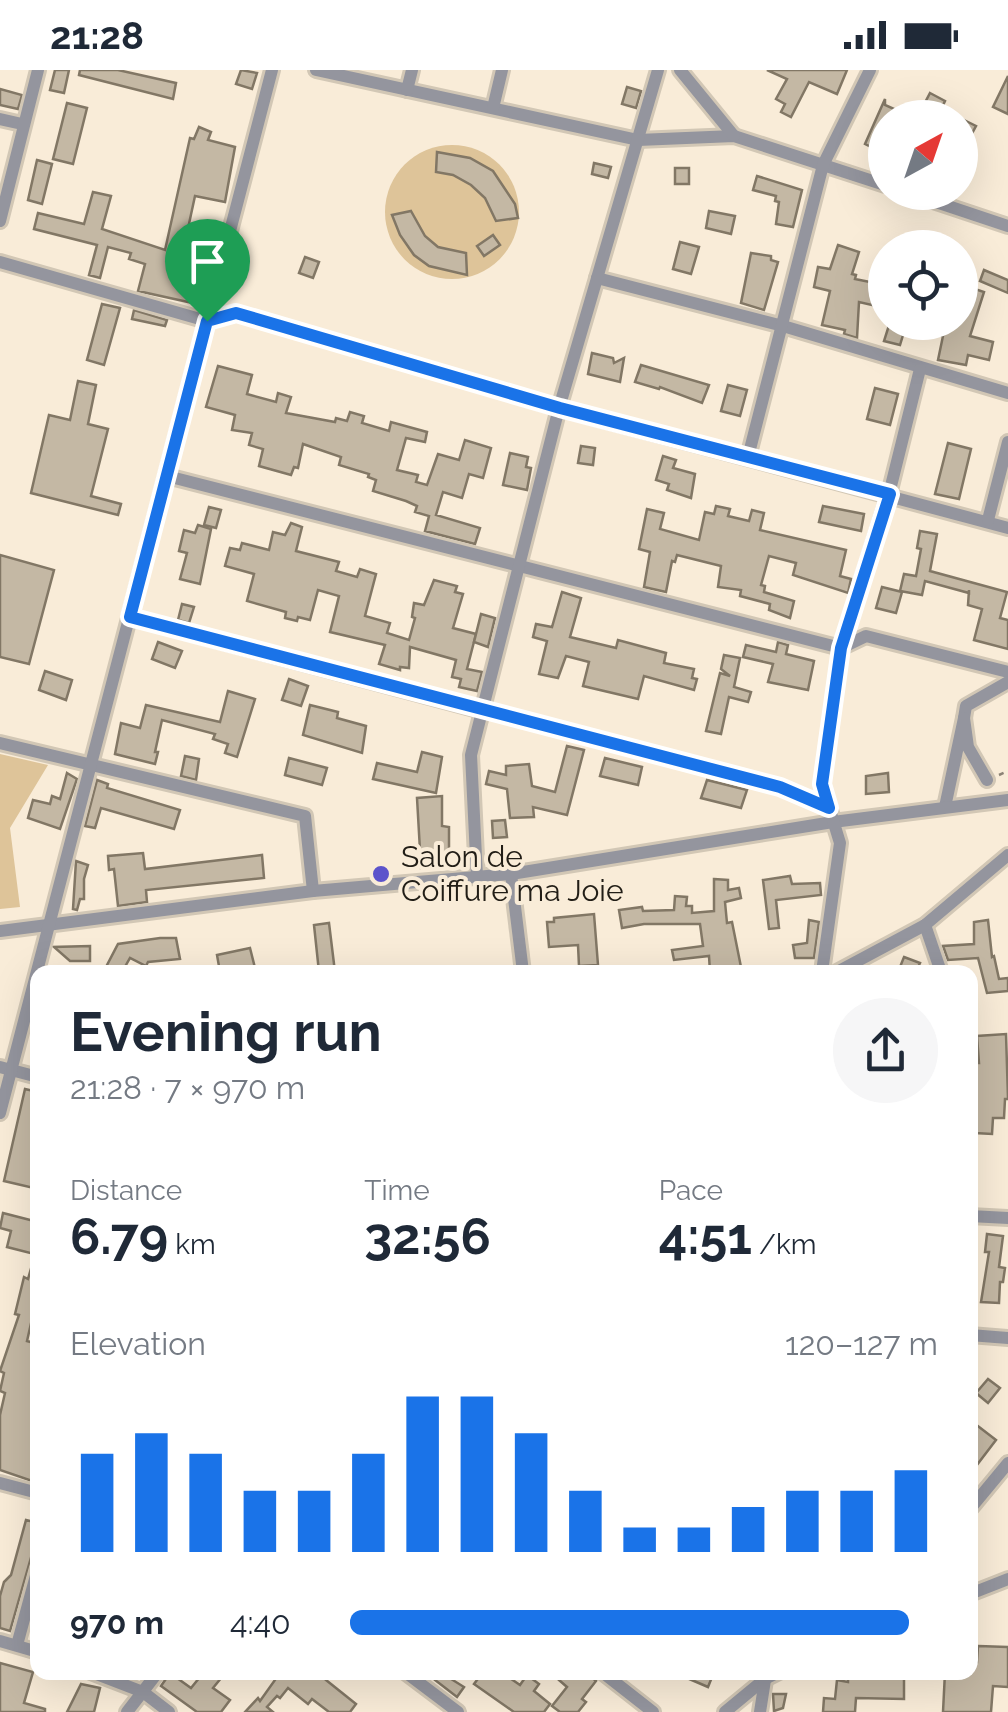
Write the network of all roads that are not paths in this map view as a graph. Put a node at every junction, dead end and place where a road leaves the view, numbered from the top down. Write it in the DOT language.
graph roads {
  1 [pos="38,70"];
  2 [pos="272,70"];
  3 [pos="316,70"];
  4 [pos="412,70"];
  5 [pos="502,70"];
  6 [pos="658,70"];
  7 [pos="680,70"];
  8 [pos="870,70"];
  9 [pos="406,90"];
  10 [pos="492,108"];
  11 [pos="0,119"];
  12 [pos="22,124"];
  13 [pos="734,136"];
  14 [pos="638,140"];
  15 [pos="823,165"];
  16 [pos="868,180"];
  17 [pos="960,210"];
  18 [pos="0,221"];
  19 [pos="1008,226"];
  20 [pos="0,262"];
  21 [pos="598,278"];
  22 [pos="207,321"];
  23 [pos="783,326"];
  24 [pos="920,369"];
  25 [pos="1008,392"];
  26 [pos="560,408"];
  27 [pos="1008,442"];
  28 [pos="748,457"];
  29 [pos="167,476"];
  30 [pos="890,494"];
  31 [pos="988,520"];
  32 [pos="1008,528"];
  33 [pos="519,563"];
  34 [pos="130,617"];
  35 [pos="841,648"];
  36 [pos="1008,672"];
  37 [pos="1008,682"];
  38 [pos="482,711"];
  39 [pos="964,718"];
  40 [pos="0,742"];
  41 [pos="91,765"];
  42 [pos="987,780"];
  43 [pos="1008,800"];
  44 [pos="945,807"];
  45 [pos="831,815"];
  46 [pos="1008,855"];
  47 [pos="511,874"];
  48 [pos="477,876"];
  49 [pos="313,892"];
  50 [pos="925,924"];
  51 [pos="49,926"];
  52 [pos="0,931"];
  53 [pos="37,965"];
  54 [pos="521,965"];
  55 [pos="823,965"];
  56 [pos="849,965"];
  57 [pos="939,965"];
  58 [pos="30,989"];
  59 [pos="6,1069"];
  60 [pos="0,1113"];
  61 [pos="978,1216"];
  62 [pos="1008,1218"];
  63 [pos="978,1336"];
  64 [pos="1008,1338"];
  65 [pos="1008,1463"];
  66 [pos="0,1483"];
  67 [pos="30,1491"];
  68 [pos="978,1499"];
  69 [pos="1008,1579"];
  70 [pos="978,1591"];
  71 [pos="30,1597"];
  72 [pos="0,1641"];
  73 [pos="17,1645"];
  74 [pos="30,1649"];
  75 [pos="111,1680"];
  76 [pos="152,1680"];
  77 [pos="416,1680"];
  78 [pos="612,1680"];
  79 [pos="760,1680"];
  80 [pos="764,1680"];
  81 [pos="143,1692"];
  82 [pos="128,1712"];
  83 [pos="169,1712"];
  84 [pos="458,1712"];
  85 [pos="654,1712"];
  86 [pos="725,1712"];
  87 [pos="760,1712"];
  1 -- 12 [label="street"];
  2 -- 22 [label="street"];
  3 -- 9 [label="street"];
  4 -- 9 [label="street"];
  5 -- 10 [label="street"];
  6 -- 14 [label="street"];
  7 -- 13 [label="street"];
  8 -- 15 [label="street"];
  9 -- 10 [label="street"];
  10 -- 14 [label="street"];
  11 -- 12 [label="street"];
  12 -- 18 [label="street"];
  13 -- 14 [label="street"];
  13 -- 15 [label="street"];
  14 -- 21 [label="street"];
  15 -- 16 [label="street"];
  15 -- 23 [label="street"];
  17 -- 19 [label="street"];
  20 -- 22 [label="street"];
  21 -- 23 [label="street"];
  21 -- 26 [label="street"];
  22 -- 26 [label="street"];
  22 -- 29 [label="street"];
  23 -- 24 [label="street"];
  23 -- 28 [label="street"];
  24 -- 25 [label="street"];
  24 -- 30 [label="street"];
  26 -- 28 [label="street"];
  26 -- 33 [label="street"];
  27 -- 31 [label="street"];
  28 -- 30 [label="street"];
  29 -- 33 [label="street"];
  29 -- 34 [label="street"];
  30 -- 31 [label="street"];
  30 -- 35 [label="street"];
  31 -- 32 [label="street"];
  33 -- 35 [label="street"];
  33 -- 38 [label="street"];
  34 -- 38 [label="street"];
  34 -- 41 [label="street"];
  35 -- 36 [label="street"];
  35 -- 45 [label="street"];
  37 -- 39 [label="street"];
  38 -- 45 [label="lane"];
  38 -- 48 [label="street"];
  39 -- 42 [label="street"];
  39 -- 44 [label="street"];
  40 -- 41 [label="street"];
  41 -- 49 [label="street"];
  41 -- 51 [label="street"];
  43 -- 44 [label="street"];
  44 -- 45 [label="street"];
  45 -- 47 [label="street"];
  45 -- 55 [label="street"];
  46 -- 50 [label="street"];
  47 -- 48 [label="street"];
  47 -- 54 [label="street"];
  48 -- 49 [label="street"];
  49 -- 51 [label="street"];
  50 -- 56 [label="street"];
  50 -- 57 [label="street"];
  51 -- 52 [label="street"];
  51 -- 53 [label="street"];
  58 -- 59 [label="street"];
  59 -- 60 [label="street"];
  61 -- 62 [label="street"];
  63 -- 64 [label="street"];
  65 -- 68 [label="street"];
  66 -- 67 [label="street"];
  69 -- 70 [label="street"];
  71 -- 73 [label="street"];
  72 -- 73 [label="street"];
  73 -- 74 [label="street"];
  75 -- 81 [label="street"];
  76 -- 81 [label="street"];
  77 -- 84 [label="street"];
  78 -- 85 [label="street"];
  79 -- 86 [label="street"];
  80 -- 87 [label="street"];
  81 -- 82 [label="street"];
  81 -- 83 [label="street"];
}
